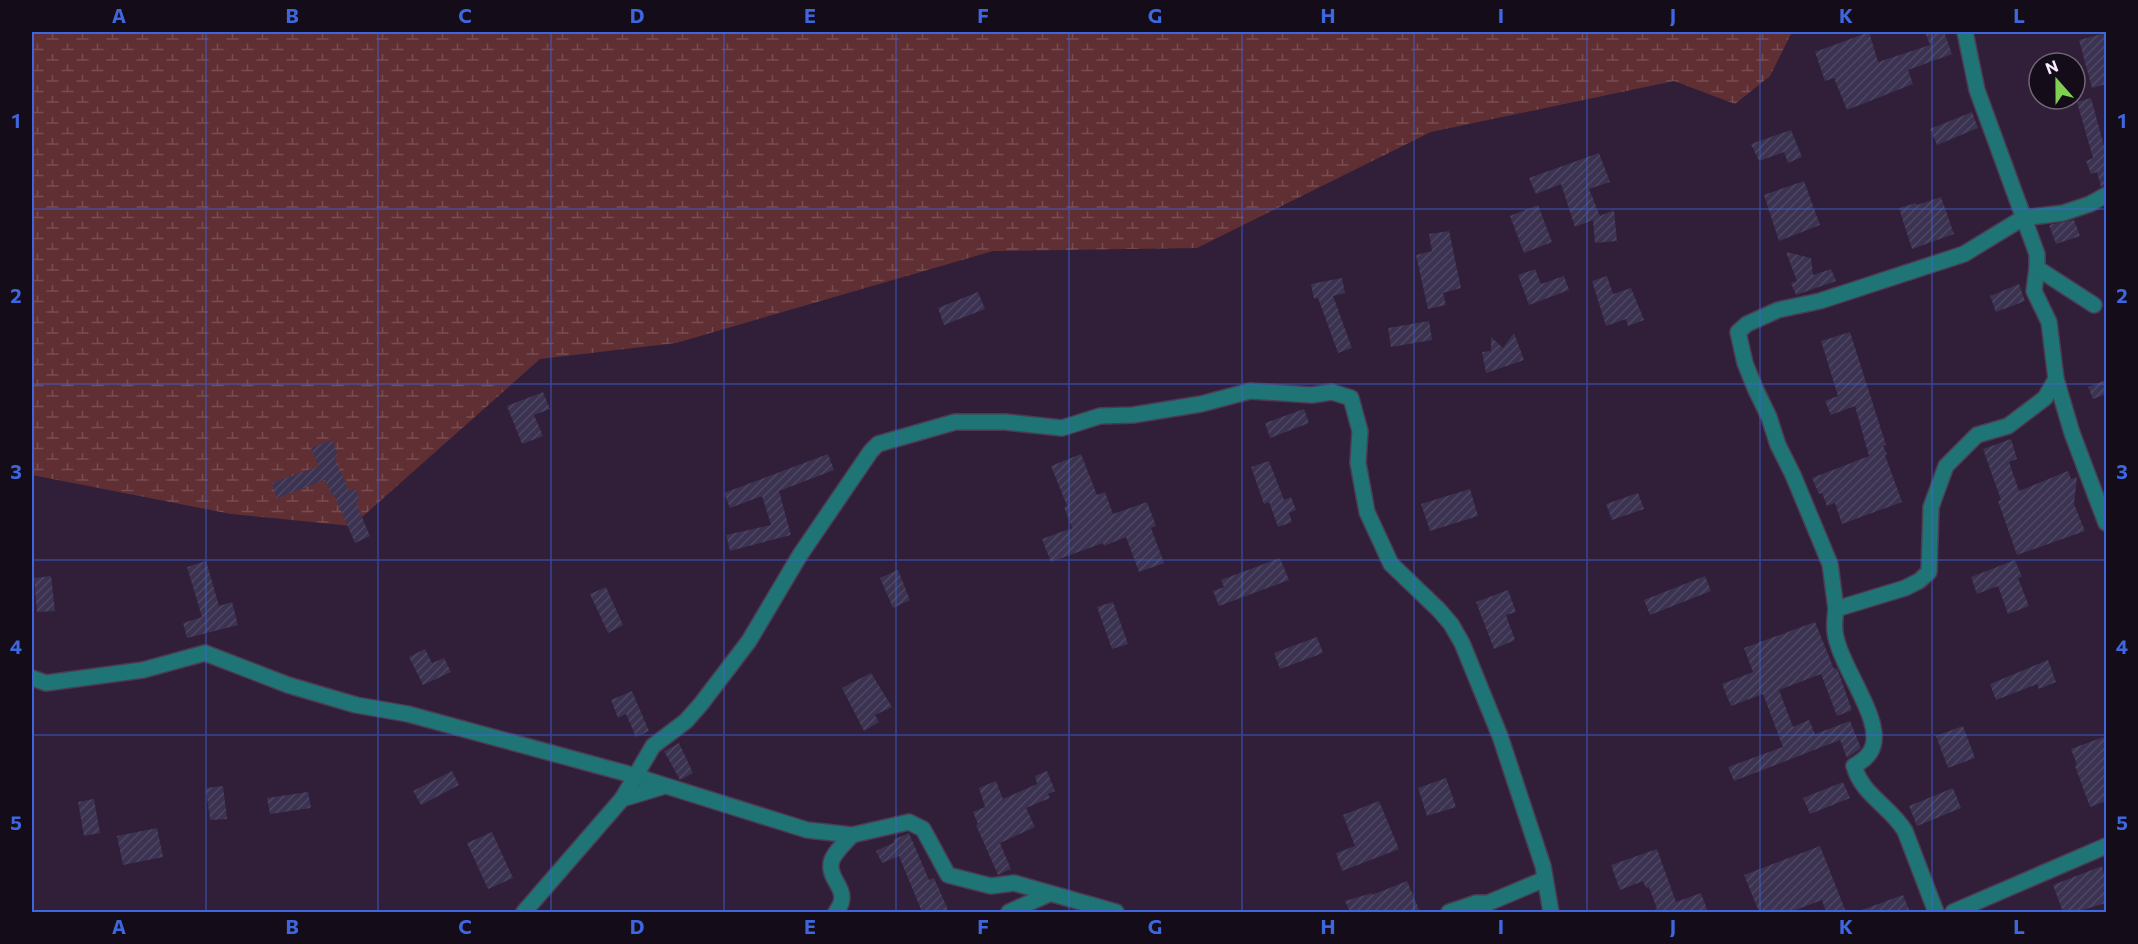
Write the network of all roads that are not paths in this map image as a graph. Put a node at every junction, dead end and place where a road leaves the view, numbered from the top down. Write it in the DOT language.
graph roads {
  1 [pos="1965,32"];
  2 [pos="2106,195"];
  3 [pos="2023,218"];
  4 [pos="2037,268"];
  5 [pos="2094,305"];
  6 [pos="2056,379"];
  7 [pos="2106,524"];
  8 [pos="1836,609"];
  9 [pos="32,678"];
  10 [pos="635,777"];
  11 [pos="665,786"];
  12 [pos="622,799"];
  13 [pos="852,835"];
  14 [pos="2106,846"];
  15 [pos="1545,879"];
  16 [pos="1049,894"];
  17 [pos="1476,908"];
  18 [pos="524,912"];
  19 [pos="836,912"];
  20 [pos="1009,912"];
  21 [pos="1116,912"];
  22 [pos="1449,912"];
  23 [pos="1551,912"];
  24 [pos="1936,912"];
  25 [pos="1953,912"];
  1 -- 3 [label="street"];
  2 -- 3 [label="street"];
  3 -- 4 [label="street"];
  3 -- 8 [label="street"];
  4 -- 5 [label="street"];
  4 -- 6 [label="street"];
  6 -- 7 [label="street"];
  6 -- 8 [label="street"];
  8 -- 24 [label="street"];
  9 -- 10 [label="street"];
  10 -- 11 [label="street"];
  10 -- 12 [label="street"];
  10 -- 15 [label="street"];
  11 -- 12 [label="street"];
  11 -- 13 [label="street"];
  12 -- 18 [label="street"];
  13 -- 16 [label="street"];
  13 -- 19 [label="street"];
  14 -- 25 [label="street"];
  15 -- 17 [label="street"];
  15 -- 23 [label="street"];
  16 -- 20 [label="street"];
  16 -- 21 [label="street"];
  17 -- 22 [label="street"];
}
